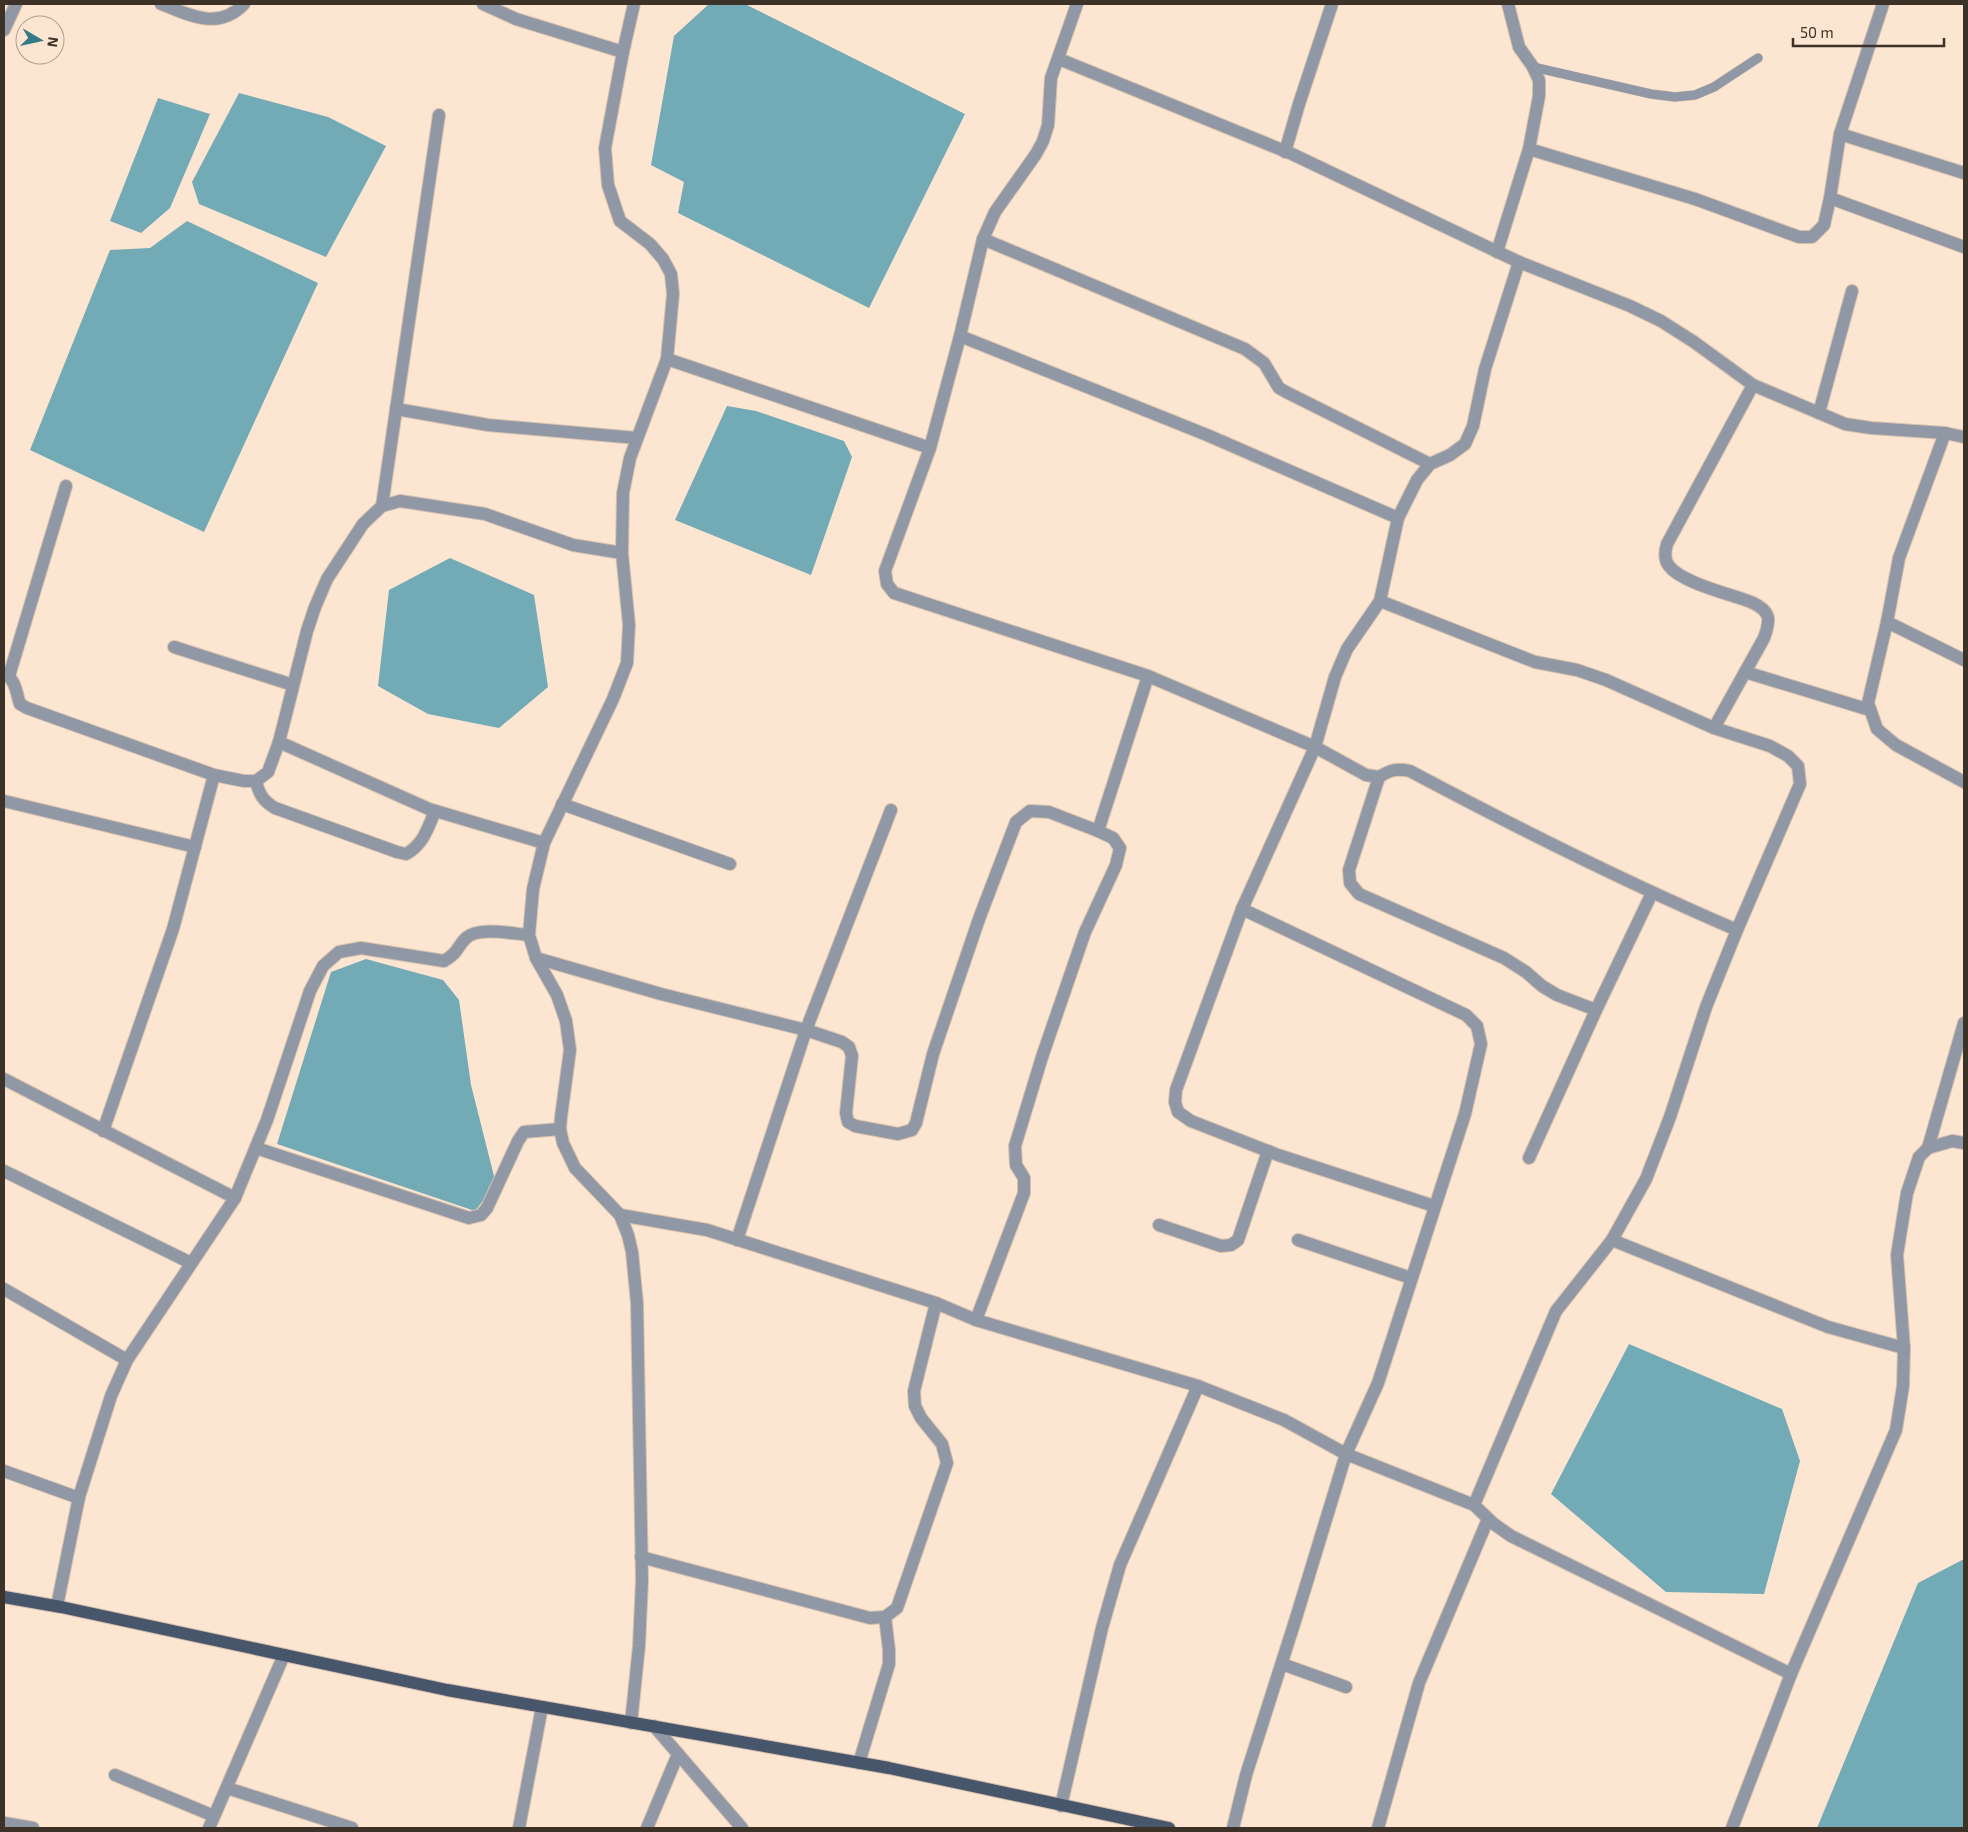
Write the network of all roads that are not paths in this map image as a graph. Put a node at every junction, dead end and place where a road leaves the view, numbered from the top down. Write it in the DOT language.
graph roads {
  1 [pos="16,4"];
  2 [pos="161,4"];
  3 [pos="244,4"];
  4 [pos="483,4"];
  5 [pos="634,4"];
  6 [pos="1077,4"];
  7 [pos="1332,4"];
  8 [pos="1508,4"];
  9 [pos="1883,4"];
  10 [pos="4,30"];
  11 [pos="623,52"];
  12 [pos="1758,58"];
  13 [pos="1059,59"];
  14 [pos="1534,67"];
  15 [pos="439,116"];
  16 [pos="1840,134"];
  17 [pos="1529,149"];
  18 [pos="1285,152"];
  19 [pos="1964,173"];
  20 [pos="1830,198"];
  21 [pos="982,239"];
  22 [pos="1964,248"];
  23 [pos="1497,252"];
  24 [pos="1519,262"];
  25 [pos="1852,291"];
  26 [pos="960,336"];
  27 [pos="667,359"];
  28 [pos="1753,385"];
  29 [pos="396,409"];
  30 [pos="1819,414"];
  31 [pos="1944,433"];
  32 [pos="1964,437"];
  33 [pos="638,438"];
  34 [pos="930,448"];
  35 [pos="1430,464"];
  36 [pos="66,486"];
  37 [pos="382,506"];
  38 [pos="1398,518"];
  39 [pos="622,552"];
  40 [pos="1380,601"];
  41 [pos="1887,622"];
  42 [pos="174,646"];
  43 [pos="1964,660"];
  44 [pos="1745,672"];
  45 [pos="6,675"];
  46 [pos="1148,676"];
  47 [pos="293,685"];
  48 [pos="1870,710"];
  49 [pos="1714,728"];
  50 [pos="278,742"];
  51 [pos="1315,748"];
  52 [pos="214,775"];
  53 [pos="1379,777"];
  54 [pos="256,781"];
  55 [pos="1964,782"];
  56 [pos="4,801"];
  57 [pos="562,804"];
  58 [pos="891,810"];
  59 [pos="435,811"];
  60 [pos="1098,831"];
  61 [pos="544,843"];
  62 [pos="195,847"];
  63 [pos="730,864"];
  64 [pos="1652,893"];
  65 [pos="1242,909"];
  66 [pos="1737,930"];
  67 [pos="529,935"];
  68 [pos="536,958"];
  69 [pos="1596,1010"];
  70 [pos="1964,1023"];
  71 [pos="806,1030"];
  72 [pos="4,1079"];
  73 [pos="560,1129"];
  74 [pos="103,1131"];
  75 [pos="1964,1143"];
  76 [pos="256,1148"];
  77 [pos="1928,1148"];
  78 [pos="1268,1152"];
  79 [pos="1529,1158"];
  80 [pos="4,1171"];
  81 [pos="236,1198"];
  82 [pos="1434,1206"];
  83 [pos="620,1215"];
  84 [pos="1159,1226"];
  85 [pos="737,1240"];
  86 [pos="1298,1240"];
  87 [pos="1612,1240"];
  88 [pos="191,1263"];
  89 [pos="1411,1278"];
  90 [pos="4,1290"];
  91 [pos="936,1303"];
  92 [pos="976,1320"];
  93 [pos="1904,1348"];
  94 [pos="126,1360"];
  95 [pos="1198,1386"];
  96 [pos="1346,1454"];
  97 [pos="4,1471"];
  98 [pos="79,1498"];
  99 [pos="1474,1505"];
  100 [pos="1488,1519"];
  101 [pos="641,1557"];
  102 [pos="4,1597"];
  103 [pos="57,1606"];
  104 [pos="885,1617"];
  105 [pos="284,1655"];
  106 [pos="1282,1664"];
  107 [pos="1791,1674"];
  108 [pos="1346,1687"];
  109 [pos="542,1707"];
  110 [pos="631,1722"];
  111 [pos="654,1726"];
  112 [pos="678,1754"];
  113 [pos="859,1763"];
  114 [pos="115,1775"];
  115 [pos="226,1788"];
  116 [pos="1061,1806"];
  117 [pos="211,1822"];
  118 [pos="4,1823"];
  119 [pos="33,1828"];
  120 [pos="352,1828"];
  121 [pos="519,1828"];
  122 [pos="647,1828"];
  123 [pos="742,1828"];
  124 [pos="1170,1828"];
  125 [pos="1233,1828"];
  126 [pos="1378,1828"];
  127 [pos="1732,1828"];
  1 -- 10 [label="street"];
  2 -- 3 [label="street"];
  4 -- 11 [label="street"];
  5 -- 11 [label="street"];
  6 -- 13 [label="street"];
  7 -- 18 [label="street"];
  8 -- 14 [label="street"];
  9 -- 16 [label="street"];
  11 -- 27 [label="street"];
  12 -- 14 [label="lane"];
  13 -- 18 [label="street"];
  13 -- 21 [label="street"];
  14 -- 17 [label="street"];
  15 -- 29 [label="street"];
  16 -- 19 [label="street"];
  16 -- 20 [label="street"];
  17 -- 20 [label="street"];
  17 -- 23 [label="street"];
  18 -- 23 [label="street"];
  20 -- 22 [label="street"];
  21 -- 26 [label="street"];
  21 -- 35 [label="street"];
  23 -- 24 [label="street"];
  24 -- 28 [label="street"];
  24 -- 35 [label="street"];
  25 -- 30 [label="street"];
  26 -- 34 [label="street"];
  26 -- 38 [label="street"];
  27 -- 33 [label="street"];
  27 -- 34 [label="street"];
  28 -- 30 [label="street"];
  28 -- 44 [label="street"];
  29 -- 33 [label="street"];
  29 -- 37 [label="street"];
  30 -- 31 [label="street"];
  31 -- 32 [label="street"];
  31 -- 41 [label="street"];
  33 -- 39 [label="street"];
  34 -- 46 [label="street"];
  35 -- 38 [label="street"];
  36 -- 45 [label="street"];
  37 -- 39 [label="street"];
  37 -- 47 [label="street"];
  38 -- 40 [label="street"];
  39 -- 57 [label="street"];
  40 -- 49 [label="street"];
  40 -- 51 [label="street"];
  41 -- 43 [label="street"];
  41 -- 48 [label="street"];
  42 -- 47 [label="street"];
  44 -- 48 [label="street"];
  44 -- 49 [label="street"];
  45 -- 52 [label="street"];
  46 -- 51 [label="street"];
  46 -- 60 [label="street"];
  47 -- 50 [label="street"];
  48 -- 55 [label="street"];
  49 -- 66 [label="street"];
  50 -- 54 [label="street"];
  50 -- 59 [label="street"];
  51 -- 53 [label="street"];
  51 -- 65 [label="street"];
  52 -- 54 [label="street"];
  52 -- 62 [label="street"];
  53 -- 64 [label="street"];
  53 -- 69 [label="street"];
  54 -- 59 [label="street"];
  56 -- 62 [label="street"];
  57 -- 61 [label="street"];
  57 -- 63 [label="street"];
  58 -- 71 [label="street"];
  59 -- 61 [label="street"];
  60 -- 71 [label="street"];
  60 -- 92 [label="street"];
  61 -- 67 [label="street"];
  62 -- 74 [label="street"];
  64 -- 66 [label="street"];
  64 -- 69 [label="street"];
  65 -- 78 [label="street"];
  65 -- 82 [label="street"];
  66 -- 87 [label="street"];
  67 -- 68 [label="street"];
  67 -- 76 [label="street"];
  68 -- 71 [label="street"];
  68 -- 73 [label="street"];
  69 -- 79 [label="street"];
  70 -- 77 [label="street"];
  71 -- 85 [label="street"];
  72 -- 74 [label="street"];
  73 -- 76 [label="street"];
  73 -- 83 [label="street"];
  74 -- 81 [label="street"];
  75 -- 77 [label="street"];
  76 -- 81 [label="street"];
  77 -- 93 [label="street"];
  78 -- 82 [label="street"];
  78 -- 84 [label="street"];
  80 -- 88 [label="street"];
  81 -- 88 [label="street"];
  82 -- 89 [label="street"];
  83 -- 85 [label="street"];
  83 -- 101 [label="street"];
  85 -- 91 [label="street"];
  86 -- 89 [label="street"];
  87 -- 93 [label="street"];
  87 -- 99 [label="street"];
  88 -- 94 [label="street"];
  89 -- 96 [label="street"];
  90 -- 94 [label="street"];
  91 -- 92 [label="street"];
  91 -- 104 [label="street"];
  92 -- 95 [label="street"];
  93 -- 107 [label="street"];
  94 -- 98 [label="street"];
  95 -- 96 [label="street"];
  95 -- 116 [label="street"];
  96 -- 99 [label="street"];
  96 -- 106 [label="street"];
  97 -- 98 [label="street"];
  98 -- 103 [label="street"];
  99 -- 100 [label="street"];
  100 -- 107 [label="street"];
  100 -- 126 [label="street"];
  101 -- 104 [label="street"];
  101 -- 110 [label="street"];
  102 -- 103 [label="main road"];
  103 -- 105 [label="main road"];
  104 -- 113 [label="street"];
  105 -- 109 [label="main road"];
  105 -- 115 [label="street"];
  106 -- 108 [label="street"];
  106 -- 125 [label="street"];
  107 -- 127 [label="street"];
  109 -- 110 [label="main road"];
  109 -- 121 [label="street"];
  110 -- 111 [label="main road"];
  111 -- 112 [label="street"];
  111 -- 113 [label="main road"];
  112 -- 122 [label="street"];
  112 -- 123 [label="street"];
  113 -- 116 [label="main road"];
  114 -- 117 [label="street"];
  115 -- 117 [label="street"];
  115 -- 120 [label="street"];
  116 -- 124 [label="main road"];
  118 -- 119 [label="street"];
}
